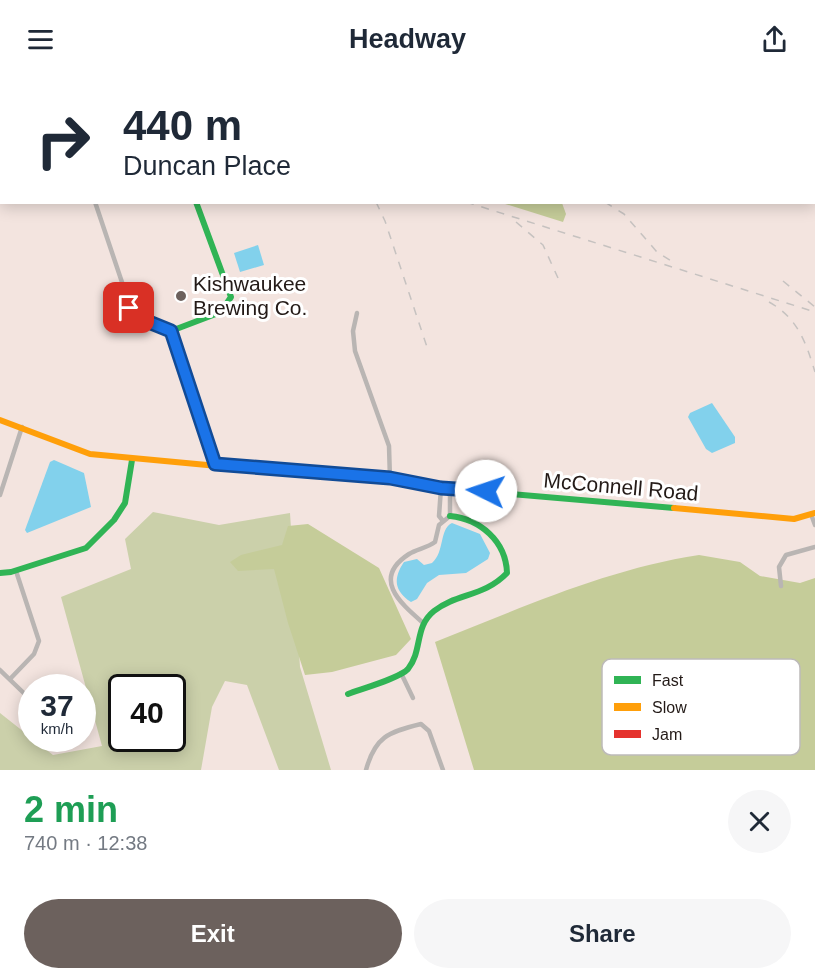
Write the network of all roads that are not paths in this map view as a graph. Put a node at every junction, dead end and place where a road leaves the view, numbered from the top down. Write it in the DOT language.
graph roads {
  1 [pos="96,204"];
  2 [pos="197,204"];
  3 [pos="357,313"];
  4 [pos="171,331"];
  5 [pos="0,420"];
  6 [pos="22,428"];
  7 [pos="132,460"];
  8 [pos="215,464"];
  9 [pos="390,478"];
  10 [pos="441,488"];
  11 [pos="450,488"];
  12 [pos="0,495"];
  13 [pos="813,514"];
  14 [pos="450,516"];
  15 [pos="443,520"];
  16 [pos="815,525"];
  17 [pos="815,547"];
  18 [pos="15,571"];
  19 [pos="0,573"];
  20 [pos="781,586"];
  21 [pos="422,622"];
  22 [pos="0,669"];
  23 [pos="401,673"];
  24 [pos="10,679"];
  25 [pos="18,687"];
  26 [pos="348,694"];
  27 [pos="413,698"];
  28 [pos="366,770"];
  29 [pos="444,770"];
  1 -- 4 [label="street"];
  2 -- 4 [label="street"];
  3 -- 9 [label="street"];
  4 -- 8 [label="street"];
  5 -- 6 [label="street, McConnell Road"];
  6 -- 7 [label="street, McConnell Road"];
  6 -- 12 [label="street"];
  7 -- 8 [label="street, McConnell Road"];
  7 -- 18 [label="street"];
  8 -- 9 [label="street, McConnell Road"];
  9 -- 10 [label="street, McConnell Road"];
  10 -- 11 [label="street, McConnell Road"];
  10 -- 15 [label="street"];
  11 -- 13 [label="street, McConnell Road"];
  11 -- 14 [label="street"];
  13 -- 16 [label="street"];
  14 -- 15 [label="street"];
  14 -- 21 [label="street"];
  15 -- 21 [label="street"];
  17 -- 20 [label="street"];
  18 -- 19 [label="street"];
  18 -- 24 [label="street"];
  21 -- 23 [label="street"];
  22 -- 24 [label="street"];
  23 -- 26 [label="street"];
  23 -- 27 [label="street"];
  24 -- 25 [label="street"];
  28 -- 29 [label="street"];
}
